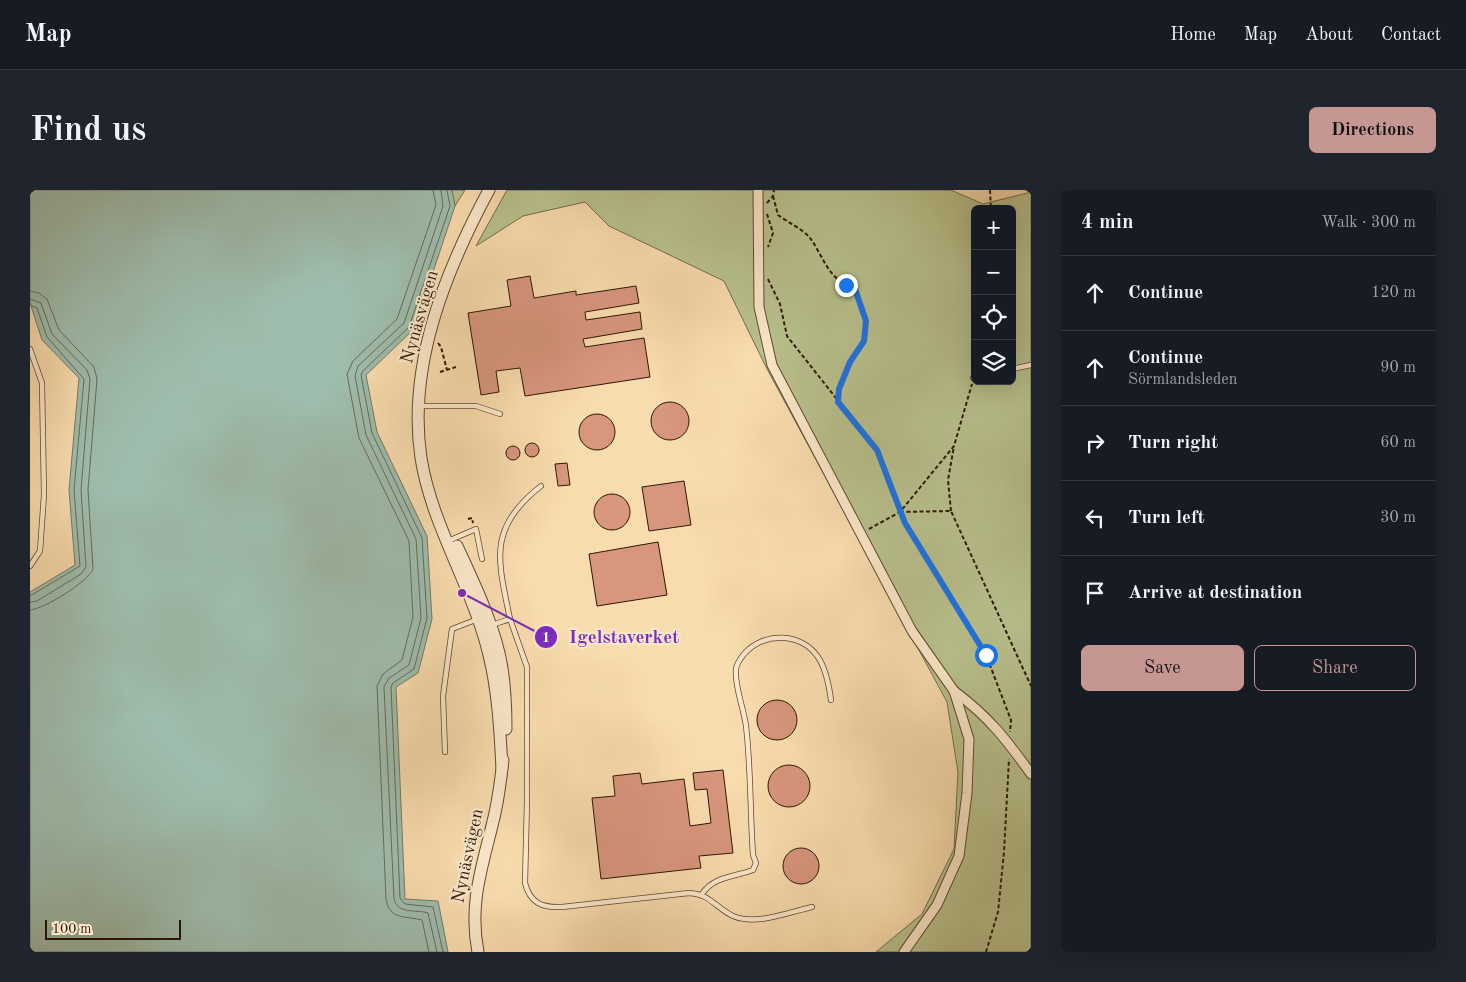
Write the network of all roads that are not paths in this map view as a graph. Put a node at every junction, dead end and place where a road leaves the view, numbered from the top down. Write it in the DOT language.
graph roads {
  1 [pos="489,190"];
  2 [pos="758,190"];
  3 [pos="30,349"];
  4 [pos="1031,365"];
  5 [pos="1016,368"];
  6 [pos="419,406"];
  7 [pos="500,414"];
  8 [pos="541,486"];
  9 [pos="450,540"];
  10 [pos="482,560"];
  11 [pos="30,566"];
  12 [pos="510,619"];
  13 [pos="484,622"];
  14 [pos="954,691"];
  15 [pos="831,700"];
  16 [pos="445,752"];
  17 [pos="1031,774"];
  18 [pos="702,894"];
  19 [pos="812,907"];
  20 [pos="478,952"];
  21 [pos="904,952"];
  1 -- 6 [label="street, Nynäsvägen"];
  2 -- 14 [label="street"];
  3 -- 11 [label="lane"];
  4 -- 5 [label="lane"];
  6 -- 7 [label="lane"];
  6 -- 9 [label="street, Nynäsvägen"];
  8 -- 12 [label="lane"];
  9 -- 10 [label="lane"];
  9 -- 13 [label="street, Nynäsvägen"];
  12 -- 13 [label="lane"];
  12 -- 18 [label="lane"];
  13 -- 16 [label="lane"];
  13 -- 20 [label="street, Nynäsvägen"];
  14 -- 17 [label="street"];
  14 -- 21 [label="street"];
  15 -- 18 [label="lane"];
  18 -- 19 [label="lane"];
}
